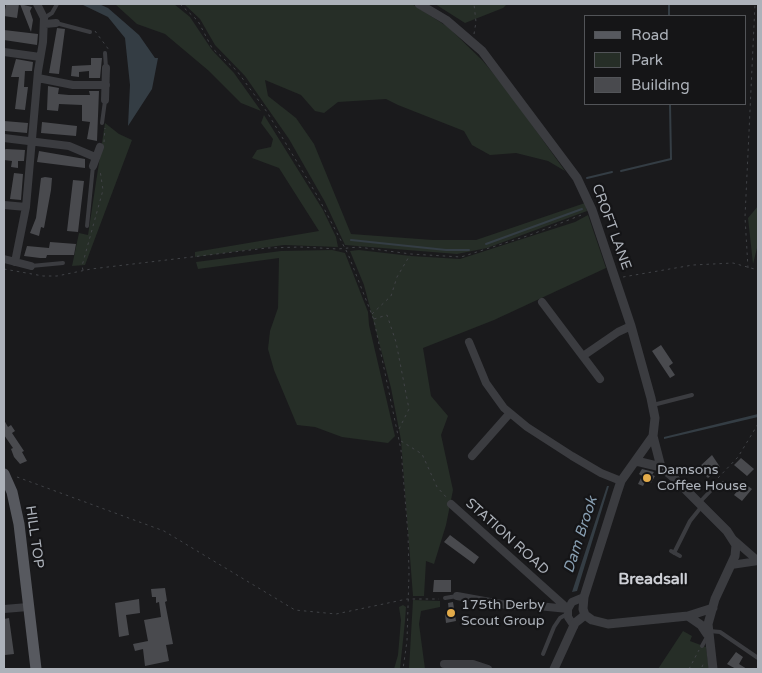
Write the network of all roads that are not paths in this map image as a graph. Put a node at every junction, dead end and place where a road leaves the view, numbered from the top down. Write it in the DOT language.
graph roads {
  1 [pos="36,4"];
  2 [pos="57,4"];
  3 [pos="419,4"];
  4 [pos="44,21"];
  5 [pos="56,23"];
  6 [pos="92,31"];
  7 [pos="4,52"];
  8 [pos="108,54"];
  9 [pos="40,57"];
  10 [pos="106,68"];
  11 [pos="38,78"];
  12 [pos="106,84"];
  13 [pos="105,100"];
  14 [pos="102,123"];
  15 [pos="4,138"];
  16 [pos="33,142"];
  17 [pos="101,147"];
  18 [pos="95,157"];
  19 [pos="96,165"];
  20 [pos="4,205"];
  21 [pos="26,207"];
  22 [pos="87,226"];
  23 [pos="4,259"];
  24 [pos="15,262"];
  25 [pos="63,263"];
  26 [pos="31,266"];
  27 [pos="542,302"];
  28 [pos="631,326"];
  29 [pos="469,342"];
  30 [pos="583,356"];
  31 [pos="475,359"];
  32 [pos="465,362"];
  33 [pos="600,380"];
  34 [pos="692,395"];
  35 [pos="653,405"];
  36 [pos="510,414"];
  37 [pos="476,436"];
  38 [pos="653,436"];
  39 [pos="483,442"];
  40 [pos="472,456"];
  41 [pos="639,458"];
  42 [pos="661,467"];
  43 [pos="5,476"];
  44 [pos="622,481"];
  45 [pos="727,486"];
  46 [pos="451,504"];
  47 [pos="700,504"];
  48 [pos="734,540"];
  49 [pos="680,556"];
  50 [pos="758,561"];
  51 [pos="731,565"];
  52 [pos="457,596"];
  53 [pos="584,597"];
  54 [pos="445,598"];
  55 [pos="28,607"];
  56 [pos="713,608"];
  57 [pos="4,609"];
  58 [pos="568,612"];
  59 [pos="585,615"];
  60 [pos="688,616"];
  61 [pos="574,626"];
  62 [pos="708,633"];
  63 [pos="702,646"];
  64 [pos="543,654"];
  65 [pos="758,658"];
  66 [pos="444,664"];
  67 [pos="36,669"];
  68 [pos="488,669"];
  69 [pos="554,669"];
  70 [pos="713,669"];
  1 -- 4 [label="street"];
  2 -- 4 [label="lane"];
  3 -- 28 [label="street, CROFT LANE"];
  4 -- 5 [label="street"];
  4 -- 9 [label="street"];
  5 -- 6 [label="lane"];
  7 -- 9 [label="street"];
  8 -- 10 [label="lane"];
  9 -- 11 [label="street"];
  10 -- 12 [label="street"];
  11 -- 12 [label="street"];
  11 -- 16 [label="street"];
  12 -- 13 [label="street"];
  13 -- 14 [label="lane"];
  15 -- 16 [label="street"];
  16 -- 18 [label="street"];
  16 -- 21 [label="street"];
  17 -- 18 [label="street"];
  18 -- 19 [label="street"];
  19 -- 22 [label="lane"];
  20 -- 21 [label="street"];
  21 -- 24 [label="street"];
  23 -- 24 [label="street"];
  24 -- 26 [label="street"];
  25 -- 26 [label="lane"];
  27 -- 30 [label="street"];
  28 -- 30 [label="street"];
  28 -- 35 [label="street, CROFT LANE"];
  29 -- 31 [label="street"];
  30 -- 33 [label="street"];
  31 -- 32 [label="street"];
  31 -- 36 [label="street"];
  34 -- 35 [label="lane"];
  35 -- 38 [label="street, CROFT LANE"];
  36 -- 39 [label="street"];
  36 -- 44 [label="street"];
  37 -- 39 [label="street"];
  38 -- 41 [label="street"];
  38 -- 42 [label="street"];
  39 -- 40 [label="street"];
  41 -- 42 [label="street"];
  41 -- 44 [label="street"];
  42 -- 47 [label="street"];
  43 -- 55 [label="main road, HILL TOP"];
  44 -- 53 [label="street"];
  45 -- 47 [label="lane"];
  46 -- 58 [label="street, STATION ROAD"];
  47 -- 48 [label="street"];
  47 -- 49 [label="lane"];
  48 -- 50 [label="street"];
  48 -- 51 [label="street"];
  50 -- 51 [label="street"];
  51 -- 56 [label="street"];
  52 -- 54 [label="lane"];
  52 -- 58 [label="street"];
  53 -- 58 [label="street"];
  53 -- 59 [label="street"];
  55 -- 57 [label="street"];
  55 -- 67 [label="main road, HILL TOP"];
  56 -- 60 [label="street"];
  56 -- 62 [label="street"];
  58 -- 61 [label="street, STATION ROAD"];
  58 -- 64 [label="lane"];
  59 -- 60 [label="street"];
  59 -- 61 [label="street"];
  60 -- 62 [label="street"];
  61 -- 69 [label="street"];
  62 -- 63 [label="lane"];
  62 -- 65 [label="lane"];
  62 -- 70 [label="street"];
  66 -- 68 [label="street"];
}
